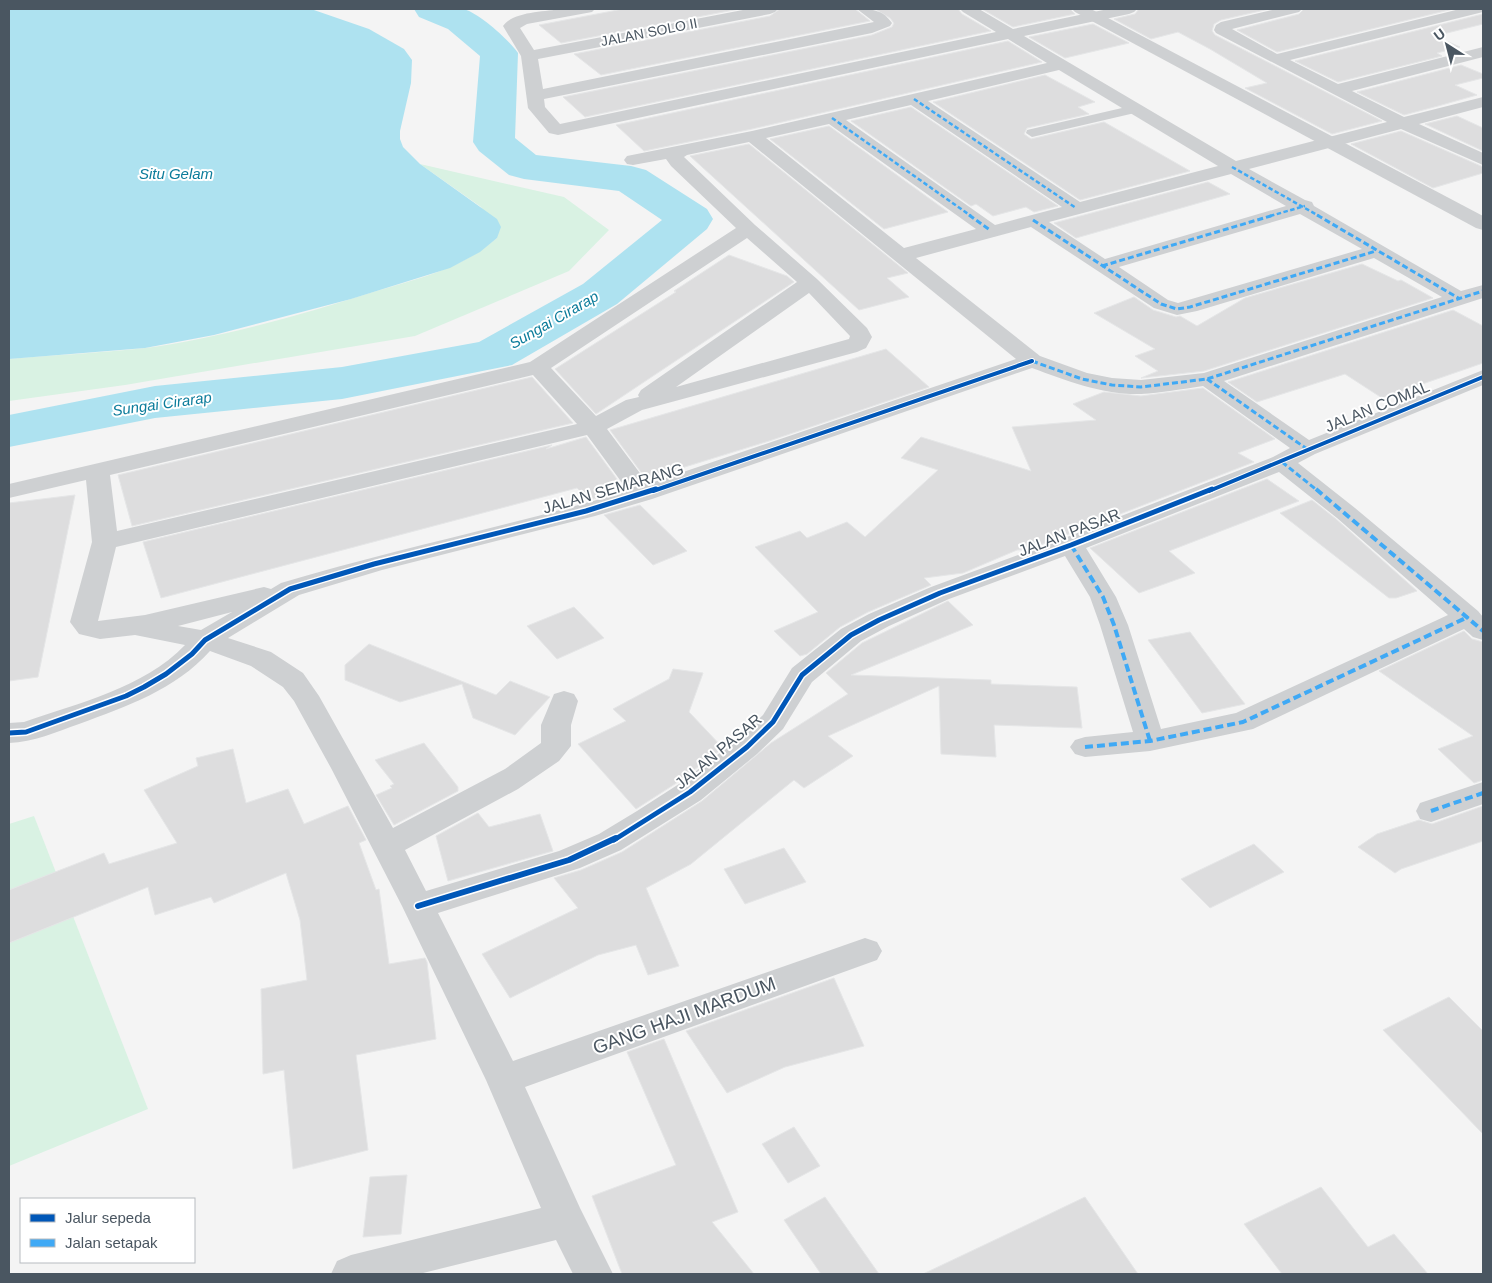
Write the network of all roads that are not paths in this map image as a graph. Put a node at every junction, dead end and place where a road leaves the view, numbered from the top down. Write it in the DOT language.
graph roads {
  1 [pos="587,9"];
  2 [pos="770,9"];
  3 [pos="865,9"];
  4 [pos="968,9"];
  5 [pos="1129,9"];
  6 [pos="1294,9"];
  7 [pos="1478,9"];
  8 [pos="1087,12"];
  9 [pos="1011,34"];
  10 [pos="1483,52"];
  11 [pos="529,56"];
  12 [pos="1275,59"];
  13 [pos="1061,65"];
  14 [pos="1336,90"];
  15 [pos="534,96"];
  16 [pos="914,99"];
  17 [pos="1483,102"];
  18 [pos="1135,109"];
  19 [pos="832,118"];
  20 [pos="1404,124"];
  21 [pos="1032,133"];
  22 [pos="752,136"];
  23 [pos="1332,143"];
  24 [pos="680,151"];
  25 [pos="1483,159"];
  26 [pos="633,160"];
  27 [pos="1232,167"];
  28 [pos="1304,206"];
  29 [pos="1076,208"];
  30 [pos="1033,220"];
  31 [pos="1483,224"];
  32 [pos="748,229"];
  33 [pos="990,230"];
  34 [pos="1376,250"];
  35 [pos="902,255"];
  36 [pos="1102,266"];
  37 [pos="810,283"];
  38 [pos="1483,291"];
  39 [pos="1460,299"];
  40 [pos="1032,361"];
  41 [pos="538,367"];
  42 [pos="1483,377"];
  43 [pos="1207,379"];
  44 [pos="634,405"];
  45 [pos="593,427"];
  46 [pos="1307,449"];
  47 [pos="1282,462"];
  48 [pos="97,470"];
  49 [pos="9,491"];
  50 [pos="643,494"];
  51 [pos="104,542"];
  52 [pos="1071,545"];
  53 [pos="290,589"];
  54 [pos="1476,624"];
  55 [pos="136,626"];
  56 [pos="205,640"];
  57 [pos="564,701"];
  58 [pos="9,733"];
  59 [pos="1150,741"];
  60 [pos="1085,747"];
  61 [pos="1483,793"];
  62 [pos="1430,811"];
  63 [pos="386,846"];
  64 [pos="418,906"];
  65 [pos="864,951"];
  66 [pos="504,1079"];
  67 [pos="566,1220"];
  68 [pos="351,1274"];
  69 [pos="593,1274"];
  1 -- 11 [label="street"];
  2 -- 11 [label="street, JALAN SOLO II"];
  3 -- 15 [label="street"];
  4 -- 9 [label="street"];
  5 -- 8 [label="street"];
  6 -- 12 [label="street"];
  7 -- 12 [label="street"];
  8 -- 9 [label="street"];
  8 -- 23 [label="street"];
  9 -- 13 [label="street"];
  9 -- 15 [label="street"];
  10 -- 14 [label="street"];
  11 -- 15 [label="street"];
  12 -- 14 [label="street"];
  13 -- 16 [label="street"];
  13 -- 18 [label="street"];
  14 -- 20 [label="street"];
  16 -- 19 [label="street"];
  16 -- 29 [label="street"];
  17 -- 20 [label="street"];
  18 -- 21 [label="lane"];
  18 -- 27 [label="street"];
  19 -- 22 [label="street"];
  19 -- 33 [label="street"];
  20 -- 23 [label="street"];
  20 -- 25 [label="street"];
  22 -- 24 [label="street"];
  22 -- 35 [label="street"];
  23 -- 27 [label="street"];
  23 -- 31 [label="street"];
  24 -- 26 [label="street"];
  24 -- 32 [label="street"];
  27 -- 28 [label="street"];
  27 -- 29 [label="street"];
  28 -- 34 [label="street"];
  28 -- 36 [label="street"];
  29 -- 30 [label="street"];
  30 -- 33 [label="street"];
  30 -- 36 [label="street"];
  32 -- 37 [label="street"];
  32 -- 41 [label="street"];
  33 -- 35 [label="street"];
  34 -- 36 [label="street"];
  34 -- 39 [label="street"];
  35 -- 40 [label="street"];
  37 -- 44 [label="street"];
  37 -- 44 [label="street"];
  38 -- 39 [label="street"];
  39 -- 43 [label="street"];
  40 -- 43 [label="street"];
  40 -- 50 [label="street, JALAN SEMARANG"];
  41 -- 45 [label="street"];
  41 -- 48 [label="street"];
  42 -- 46 [label="street, JALAN COMAL"];
  43 -- 46 [label="street"];
  44 -- 45 [label="street"];
  45 -- 50 [label="street"];
  45 -- 51 [label="street"];
  46 -- 47 [label="street, JALAN COMAL"];
  47 -- 52 [label="street, JALAN PASAR"];
  47 -- 54 [label="street"];
  48 -- 49 [label="street"];
  48 -- 51 [label="street"];
  50 -- 53 [label="street, JALAN SEMARANG"];
  51 -- 55 [label="street"];
  52 -- 59 [label="street"];
  52 -- 64 [label="street, JALAN PASAR"];
  53 -- 55 [label="street"];
  53 -- 56 [label="street, JALAN SEMARANG"];
  54 -- 59 [label="street"];
  55 -- 56 [label="street"];
  56 -- 58 [label="street, JALAN SEMARANG"];
  56 -- 63 [label="street"];
  57 -- 63 [label="street"];
  59 -- 60 [label="street"];
  61 -- 62 [label="street"];
  63 -- 64 [label="street"];
  64 -- 66 [label="street"];
  65 -- 66 [label="street, GANG HAJI MARDUM"];
  66 -- 67 [label="street"];
  67 -- 68 [label="street"];
  67 -- 69 [label="street"];
}
